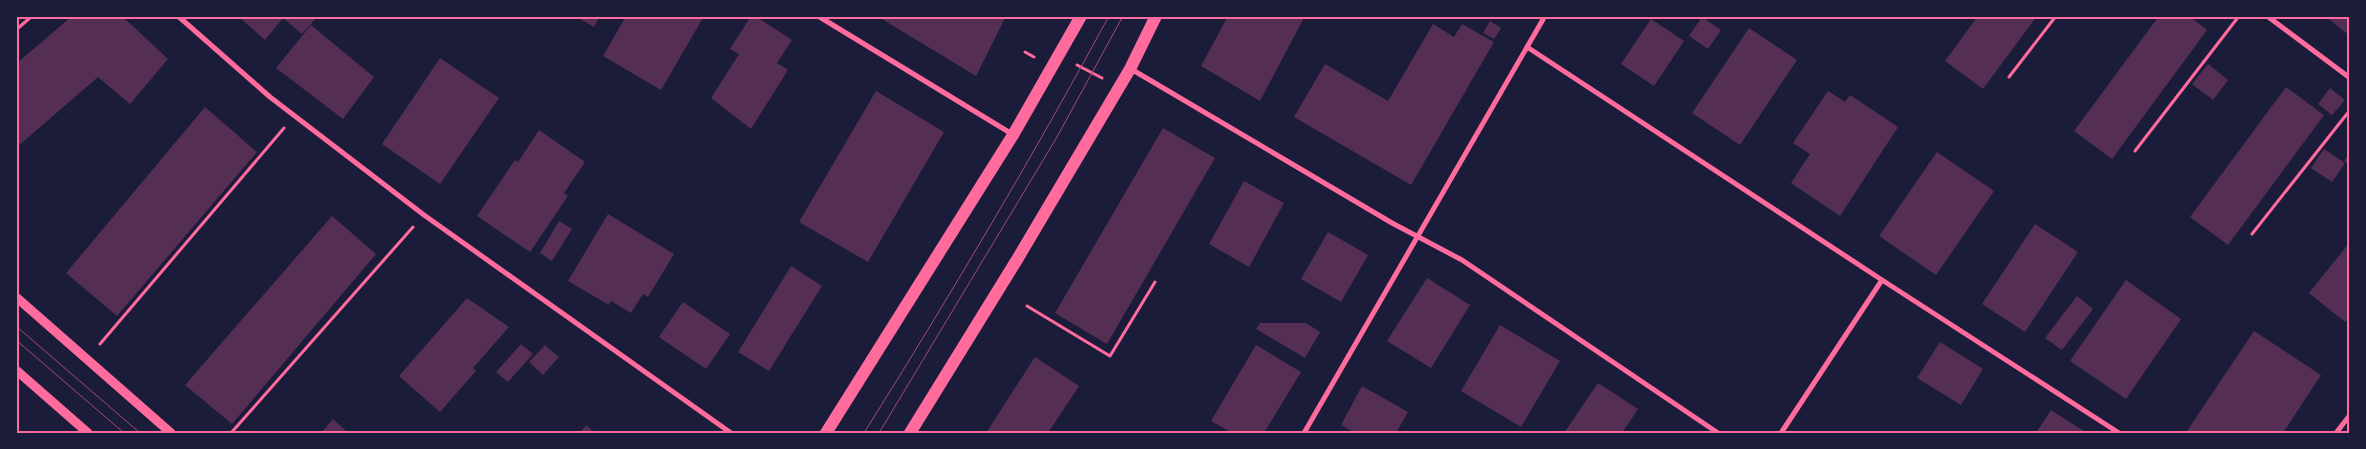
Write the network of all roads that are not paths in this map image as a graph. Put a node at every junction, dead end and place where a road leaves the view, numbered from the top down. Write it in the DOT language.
graph roads {
  1 [pos="178,16"];
  2 [pos="818,16"];
  3 [pos="1081,16"];
  4 [pos="1156,16"];
  5 [pos="1545,16"];
  6 [pos="2267,16"];
  7 [pos="1528,47"];
  8 [pos="1130,69"];
  9 [pos="2350,78"];
  10 [pos="1013,135"];
  11 [pos="1418,237"];
  12 [pos="1882,280"];
  13 [pos="16,297"];
  14 [pos="16,370"];
  15 [pos="2350,415"];
  16 [pos="88,433"];
  17 [pos="172,433"];
  18 [pos="731,433"];
  19 [pos="826,433"];
  20 [pos="910,433"];
  21 [pos="1304,433"];
  22 [pos="1718,433"];
  23 [pos="1780,433"];
  24 [pos="2119,433"];
  25 [pos="2336,433"];
  1 -- 18 [label="street"];
  2 -- 10 [label="street"];
  3 -- 10 [label="main road"];
  4 -- 8 [label="main road"];
  5 -- 7 [label="street"];
  6 -- 9 [label="street"];
  7 -- 11 [label="street"];
  7 -- 12 [label="street"];
  8 -- 11 [label="street"];
  8 -- 20 [label="main road"];
  10 -- 19 [label="main road"];
  11 -- 21 [label="street"];
  11 -- 22 [label="street"];
  12 -- 23 [label="street"];
  12 -- 24 [label="street"];
  13 -- 17 [label="street"];
  14 -- 16 [label="street"];
  15 -- 25 [label="street"];
}
